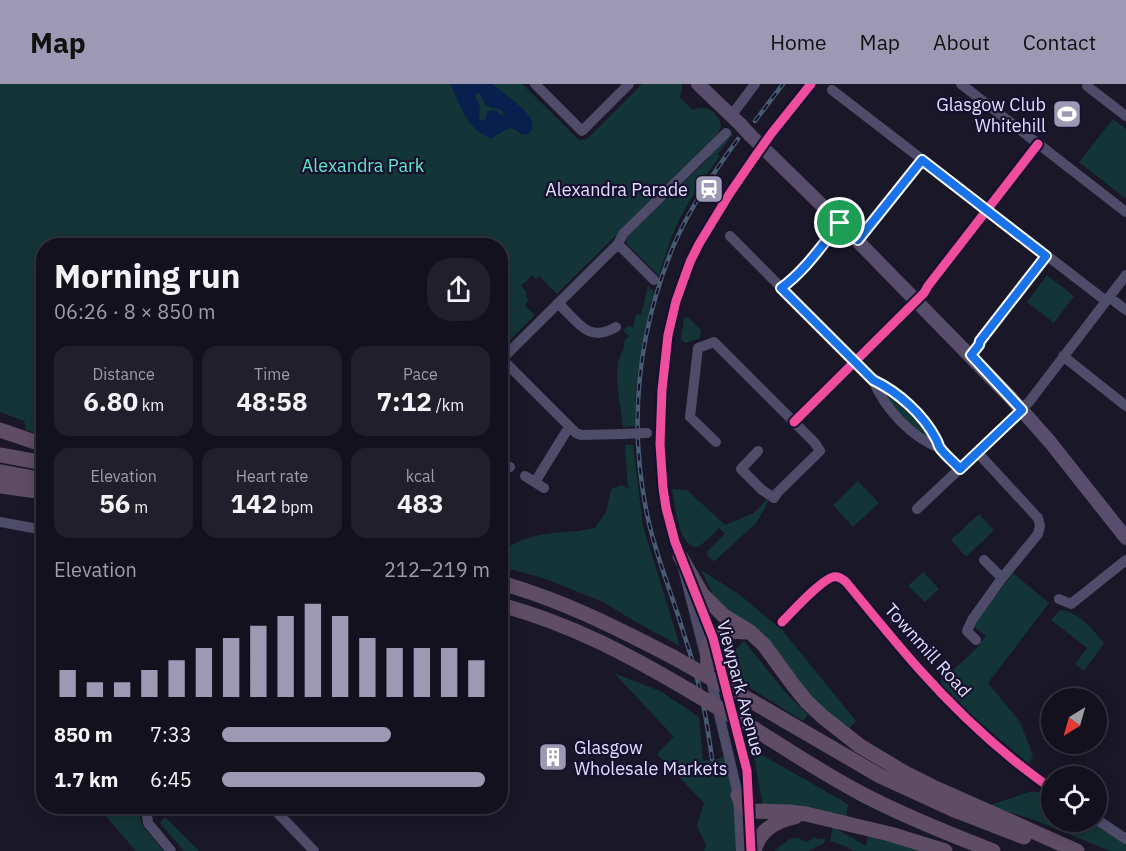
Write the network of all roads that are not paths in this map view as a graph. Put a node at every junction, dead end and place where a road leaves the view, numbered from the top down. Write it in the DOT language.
graph roads {
  1 [pos="535,84"];
  2 [pos="628,84"];
  3 [pos="698,84"];
  4 [pos="755,84"];
  5 [pos="811,84"];
  6 [pos="961,84"];
  7 [pos="1087,84"];
  8 [pos="832,90"];
  9 [pos="1126,116"];
  10 [pos="741,125"];
  11 [pos="726,133"];
  12 [pos="1038,144"];
  13 [pos="763,146"];
  14 [pos="922,160"];
  15 [pos="987,210"];
  16 [pos="1126,212"];
  17 [pos="840,223"];
  18 [pos="729,236"];
  19 [pos="858,240"];
  20 [pos="618,244"];
  21 [pos="1046,256"];
  22 [pos="1126,275"];
  23 [pos="654,280"];
  24 [pos="781,288"];
  25 [pos="1107,299"];
  26 [pos="916,300"];
  27 [pos="558,303"];
  28 [pos="1126,310"];
  29 [pos="616,327"];
  30 [pos="508,353"];
  31 [pos="971,355"];
  32 [pos="1063,356"];
  33 [pos="855,362"];
  34 [pos="508,367"];
  35 [pos="873,380"];
  36 [pos="1126,406"];
  37 [pos="1022,410"];
  38 [pos="794,422"];
  39 [pos="569,427"];
  40 [pos="0,430"];
  41 [pos="660,434"];
  42 [pos="36,442"];
  43 [pos="716,442"];
  44 [pos="940,448"];
  45 [pos="758,452"];
  46 [pos="978,453"];
  47 [pos="0,455"];
  48 [pos="36,462"];
  49 [pos="960,469"];
  50 [pos="0,472"];
  51 [pos="36,479"];
  52 [pos="535,482"];
  53 [pos="0,486"];
  54 [pos="36,491"];
  55 [pos="917,509"];
  56 [pos="0,522"];
  57 [pos="36,529"];
  58 [pos="1126,538"];
  59 [pos="680,556"];
  60 [pos="984,560"];
  61 [pos="1126,560"];
  62 [pos="1002,578"];
  63 [pos="508,585"];
  64 [pos="1059,599"];
  65 [pos="508,607"];
  66 [pos="782,622"];
  67 [pos="750,632"];
  68 [pos="713,638"];
  69 [pos="976,640"];
  70 [pos="708,667"];
  71 [pos="1041,782"];
  72 [pos="738,795"];
  73 [pos="749,811"];
  74 [pos="147,814"];
  75 [pos="279,814"];
  76 [pos="806,814"];
  77 [pos="1107,825"];
  78 [pos="1124,834"];
  79 [pos="171,851"];
  80 [pos="314,851"];
  81 [pos="741,851"];
  82 [pos="753,851"];
  83 [pos="945,851"];
  84 [pos="993,851"];
  85 [pos="1060,851"];
  86 [pos="1077,851"];
  1 -- 2 [label="street"];
  3 -- 10 [label="main road"];
  4 -- 10 [label="street"];
  5 -- 13 [label="street, Viewpark Avenue"];
  6 -- 12 [label="street"];
  7 -- 9 [label="street"];
  8 -- 14 [label="street"];
  10 -- 13 [label="main road"];
  11 -- 20 [label="street"];
  12 -- 15 [label="street"];
  12 -- 16 [label="street"];
  13 -- 17 [label="main road"];
  13 -- 41 [label="street, Viewpark Avenue"];
  14 -- 15 [label="street"];
  14 -- 19 [label="street"];
  15 -- 21 [label="street"];
  15 -- 26 [label="street"];
  17 -- 19 [label="main road"];
  17 -- 24 [label="street"];
  18 -- 24 [label="street"];
  19 -- 26 [label="main road"];
  20 -- 23 [label="street"];
  20 -- 27 [label="street"];
  21 -- 25 [label="street"];
  21 -- 31 [label="street"];
  22 -- 25 [label="street"];
  24 -- 33 [label="street"];
  25 -- 28 [label="street"];
  25 -- 32 [label="street"];
  26 -- 31 [label="main road"];
  26 -- 33 [label="street"];
  27 -- 29 [label="street"];
  27 -- 30 [label="street"];
  31 -- 37 [label="main road"];
  32 -- 36 [label="street"];
  32 -- 37 [label="street"];
  33 -- 35 [label="street"];
  33 -- 38 [label="street"];
  34 -- 39 [label="street"];
  35 -- 44 [label="street"];
  35 -- 44 [label="street"];
  37 -- 46 [label="street"];
  37 -- 58 [label="main road"];
  38 -- 43 [label="street"];
  38 -- 45 [label="street"];
  39 -- 41 [label="street, bridge"];
  39 -- 52 [label="street"];
  40 -- 42 [label="highway"];
  41 -- 59 [label="street, Viewpark Avenue"];
  44 -- 49 [label="street"];
  46 -- 49 [label="street"];
  46 -- 62 [label="street"];
  47 -- 48 [label="highway"];
  49 -- 55 [label="street"];
  50 -- 51 [label="highway"];
  53 -- 54 [label="highway"];
  56 -- 57 [label="street"];
  59 -- 67 [label="highway"];
  59 -- 68 [label="street, Viewpark Avenue"];
  59 -- 70 [label="street, Viewpark Avenue"];
  60 -- 62 [label="street"];
  61 -- 64 [label="street"];
  62 -- 69 [label="street"];
  63 -- 85 [label="highway, bridge"];
  65 -- 84 [label="highway, bridge"];
  66 -- 71 [label="street, Townmill Road"];
  67 -- 68 [label="highway"];
  67 -- 86 [label="highway"];
  68 -- 70 [label="highway"];
  68 -- 73 [label="street, Viewpark Avenue"];
  70 -- 72 [label="street, Viewpark Avenue"];
  72 -- 73 [label="highway"];
  72 -- 81 [label="street, Viewpark Avenue"];
  73 -- 76 [label="highway"];
  73 -- 82 [label="street, Viewpark Avenue"];
  74 -- 79 [label="street"];
  75 -- 80 [label="street"];
  76 -- 82 [label="highway"];
  76 -- 83 [label="highway"];
  77 -- 78 [label="street"];
}
